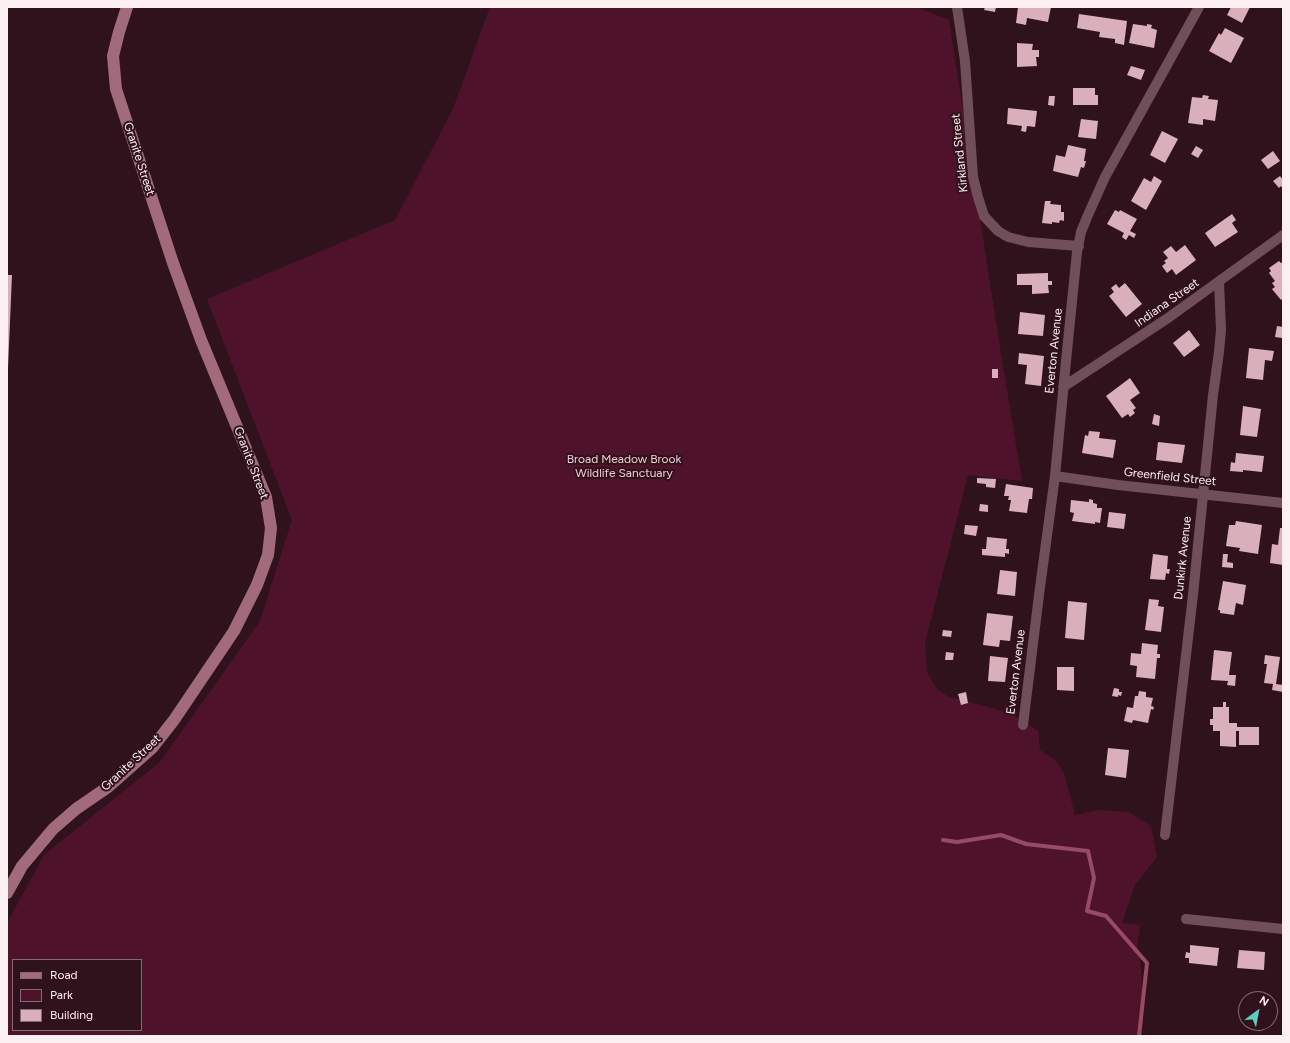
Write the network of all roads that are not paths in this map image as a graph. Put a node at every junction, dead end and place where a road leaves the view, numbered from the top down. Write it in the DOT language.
graph roads {
  1 [pos="127,7"];
  2 [pos="957,7"];
  3 [pos="1199,7"];
  4 [pos="1283,235"];
  5 [pos="1078,246"];
  6 [pos="1219,282"];
  7 [pos="1063,388"];
  8 [pos="1055,476"];
  9 [pos="1203,494"];
  10 [pos="1283,503"];
  11 [pos="1023,725"];
  12 [pos="1165,835"];
  13 [pos="7,893"];
  14 [pos="1186,918"];
  15 [pos="1283,929"];
  1 -- 13 [label="street, Granite Street"];
  2 -- 5 [label="street, Kirkland Street"];
  3 -- 5 [label="street, Everton Avenue"];
  4 -- 6 [label="street, Indiana Street"];
  5 -- 7 [label="street, Everton Avenue"];
  6 -- 7 [label="street, Indiana Street"];
  6 -- 9 [label="street, Dunkirk Avenue"];
  7 -- 8 [label="street, Everton Avenue"];
  8 -- 9 [label="street, Greenfield Street"];
  8 -- 11 [label="street, Everton Avenue"];
  9 -- 10 [label="street, Greenfield Street"];
  9 -- 12 [label="street, Dunkirk Avenue"];
  14 -- 15 [label="street"];
}
